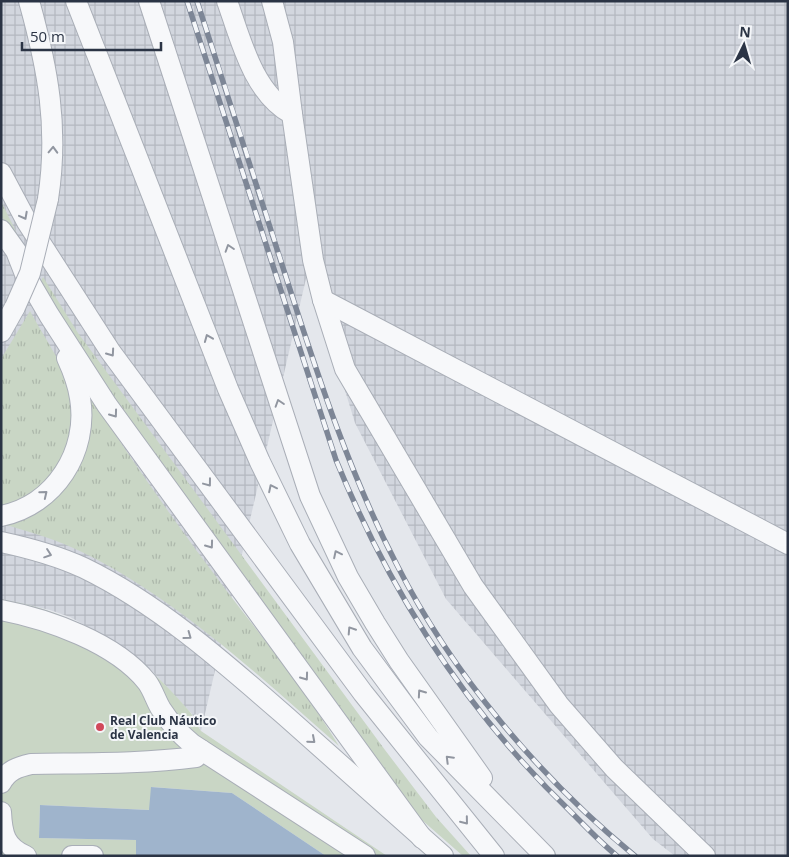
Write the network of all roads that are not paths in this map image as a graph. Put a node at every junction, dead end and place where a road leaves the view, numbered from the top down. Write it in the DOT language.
graph roads {
  1 [pos="29,1"];
  2 [pos="76,1"];
  3 [pos="148,1"];
  4 [pos="226,1"];
  5 [pos="272,1"];
  6 [pos="286,111"];
  7 [pos="1,173"];
  8 [pos="1,230"];
  9 [pos="1,261"];
  10 [pos="24,274"];
  11 [pos="323,300"];
  12 [pos="49,315"];
  13 [pos="1,332"];
  14 [pos="1,516"];
  15 [pos="1,542"];
  16 [pos="788,544"];
  17 [pos="1,610"];
  18 [pos="202,750"];
  19 [pos="1,782"];
  20 [pos="1,812"];
  21 [pos="522,832"];
  22 [pos="422,838"];
  23 [pos="26,856"];
  24 [pos="72,856"];
  25 [pos="93,856"];
  26 [pos="365,856"];
  27 [pos="443,856"];
  28 [pos="494,856"];
  29 [pos="545,856"];
  30 [pos="705,856"];
  13 -- 1 [label="street, one-way, bridge"];
  21 -- 2 [label="street, one-way"];
  21 -- 3 [label="street, one-way"];
  4 -- 6 [label="street"];
  5 -- 6 [label="street"];
  6 -- 11 [label="street"];
  7 -- 28 [label="street, one-way"];
  8 -- 10 [label="street"];
  9 -- 10 [label="street"];
  10 -- 12 [label="street"];
  11 -- 16 [label="street"];
  11 -- 30 [label="street"];
  14 -- 12 [label="street, one-way"];
  12 -- 22 [label="street, one-way"];
  15 -- 22 [label="street, one-way"];
  17 -- 18 [label="street"];
  18 -- 19 [label="street"];
  18 -- 26 [label="street"];
  20 -- 23 [label="street"];
  21 -- 29 [label="street"];
  22 -- 27 [label="street"];
  24 -- 25 [label="street"];
}
